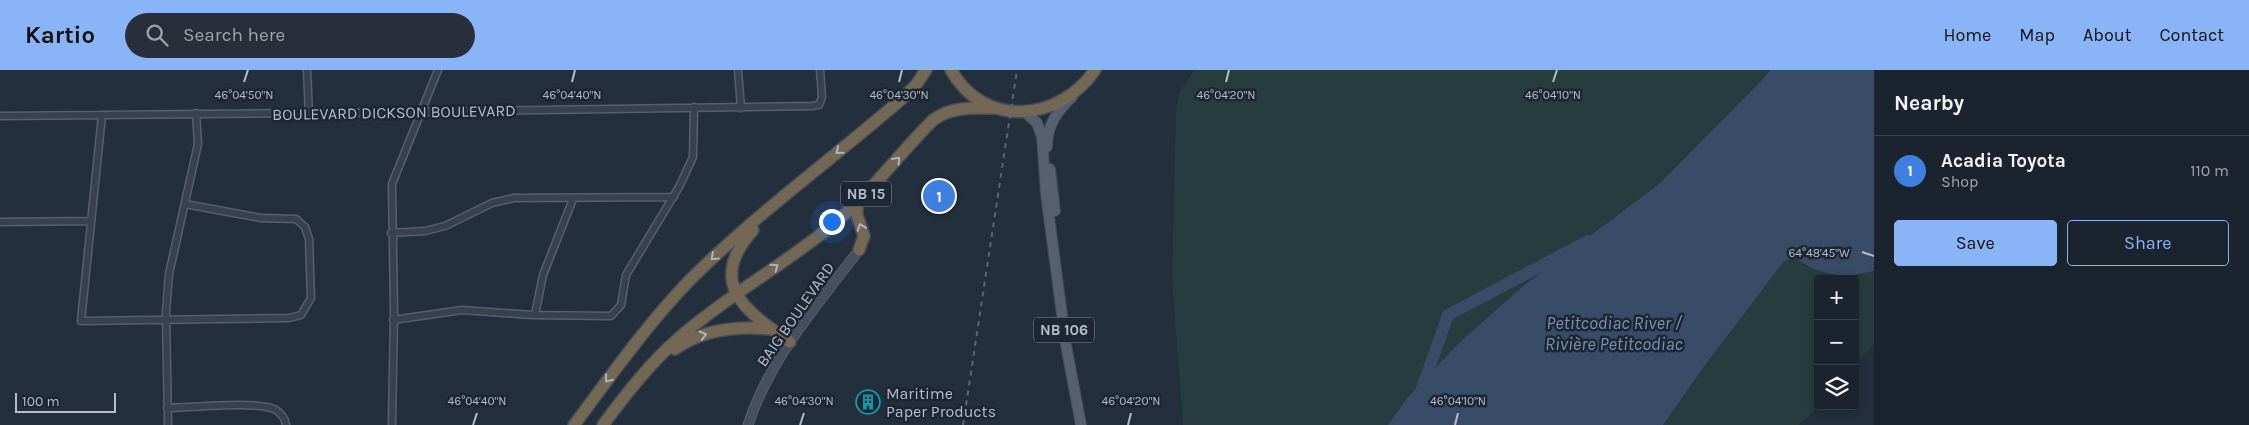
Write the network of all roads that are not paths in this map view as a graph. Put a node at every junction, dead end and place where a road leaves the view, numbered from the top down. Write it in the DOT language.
graph roads {
  1 [pos="307,70"];
  2 [pos="438,70"];
  3 [pos="738,70"];
  4 [pos="820,70"];
  5 [pos="926,70"];
  6 [pos="951,70"];
  7 [pos="1095,70"];
  8 [pos="1102,70"];
  9 [pos="1086,83"];
  10 [pos="1076,93"];
  11 [pos="694,107"];
  12 [pos="741,108"];
  13 [pos="997,108"];
  14 [pos="420,111"];
  15 [pos="1025,112"];
  16 [pos="196,114"];
  17 [pos="309,114"];
  18 [pos="102,115"];
  19 [pos="0,116"];
  20 [pos="674,196"];
  21 [pos="573,199"];
  22 [pos="778,202"];
  23 [pos="858,203"];
  24 [pos="185,204"];
  25 [pos="91,221"];
  26 [pos="0,222"];
  27 [pos="391,233"];
  28 [pos="1052,235"];
  29 [pos="859,250"];
  30 [pos="736,295"];
  31 [pos="535,315"];
  32 [pos="166,320"];
  33 [pos="393,320"];
  34 [pos="770,329"];
  35 [pos="790,342"];
  36 [pos="648,370"];
  37 [pos="167,408"];
  38 [pos="168,425"];
  39 [pos="286,425"];
  40 [pos="392,425"];
  41 [pos="574,425"];
  42 [pos="603,425"];
  43 [pos="748,425"];
  44 [pos="1081,425"];
  1 -- 17 [label="street"];
  2 -- 14 [label="street"];
  3 -- 12 [label="street"];
  4 -- 12 [label="street, BOULEVARD DICKSON BOULEVARD"];
  5 -- 22 [label="highway, one-way"];
  6 -- 13 [label="highway"];
  7 -- 9 [label="highway"];
  8 -- 9 [label="highway"];
  9 -- 10 [label="highway"];
  10 -- 15 [label="highway"];
  10 -- 28 [label="main road, NB 106"];
  11 -- 12 [label="street, BOULEVARD DICKSON BOULEVARD"];
  11 -- 14 [label="street, BOULEVARD DICKSON BOULEVARD"];
  11 -- 20 [label="street"];
  13 -- 15 [label="highway"];
  23 -- 13 [label="highway, NB 15, one-way"];
  14 -- 17 [label="street, BOULEVARD DICKSON BOULEVARD"];
  14 -- 27 [label="street"];
  15 -- 28 [label="main road, NB 106"];
  16 -- 17 [label="street, BOULEVARD DICKSON BOULEVARD"];
  16 -- 18 [label="street, BOULEVARD DICKSON BOULEVARD"];
  16 -- 24 [label="street"];
  18 -- 19 [label="street, BOULEVARD DICKSON BOULEVARD"];
  18 -- 25 [label="street"];
  20 -- 21 [label="street"];
  20 -- 31 [label="street"];
  21 -- 27 [label="street"];
  21 -- 31 [label="street"];
  22 -- 30 [label="highway"];
  22 -- 41 [label="highway, one-way"];
  29 -- 23 [label="highway, one-way"];
  30 -- 23 [label="highway, NB 15, one-way"];
  24 -- 32 [label="street"];
  24 -- 32 [label="street"];
  25 -- 26 [label="street"];
  25 -- 32 [label="street"];
  27 -- 33 [label="street"];
  28 -- 44 [label="main road, NB 106"];
  29 -- 35 [label="street, BAIG BOULEVARD"];
  30 -- 34 [label="highway"];
  30 -- 36 [label="highway, NB 15"];
  31 -- 33 [label="street"];
  32 -- 37 [label="street"];
  33 -- 40 [label="street"];
  34 -- 35 [label="highway"];
  36 -- 34 [label="highway, one-way"];
  35 -- 43 [label="street, BAIG BOULEVARD"];
  36 -- 42 [label="highway, NB 15"];
  37 -- 38 [label="street"];
  37 -- 39 [label="street"];
}
